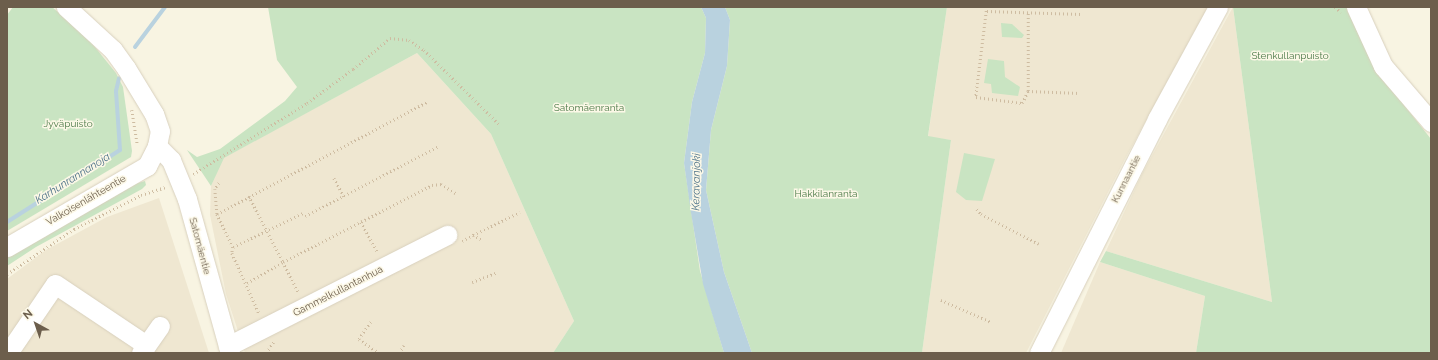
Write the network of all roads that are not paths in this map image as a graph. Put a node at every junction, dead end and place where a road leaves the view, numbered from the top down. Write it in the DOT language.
graph roads {
  1 [pos="66,7"];
  2 [pos="1218,7"];
  3 [pos="1356,7"];
  4 [pos="1431,122"];
  5 [pos="157,146"];
  6 [pos="454,238"];
  7 [pos="7,247"];
  8 [pos="160,326"];
  9 [pos="144,349"];
  10 [pos="229,349"];
  11 [pos="15,351"];
  12 [pos="1039,353"];
  1 -- 5 [label="street"];
  2 -- 12 [label="street, Kunnaantie"];
  3 -- 4 [label="street"];
  5 -- 7 [label="street, Valkoisenlähteentie"];
  5 -- 10 [label="street, Satomäentie"];
  6 -- 10 [label="street, Gammelkullantanhua"];
  8 -- 9 [label="street"];
  9 -- 11 [label="street"];
}
